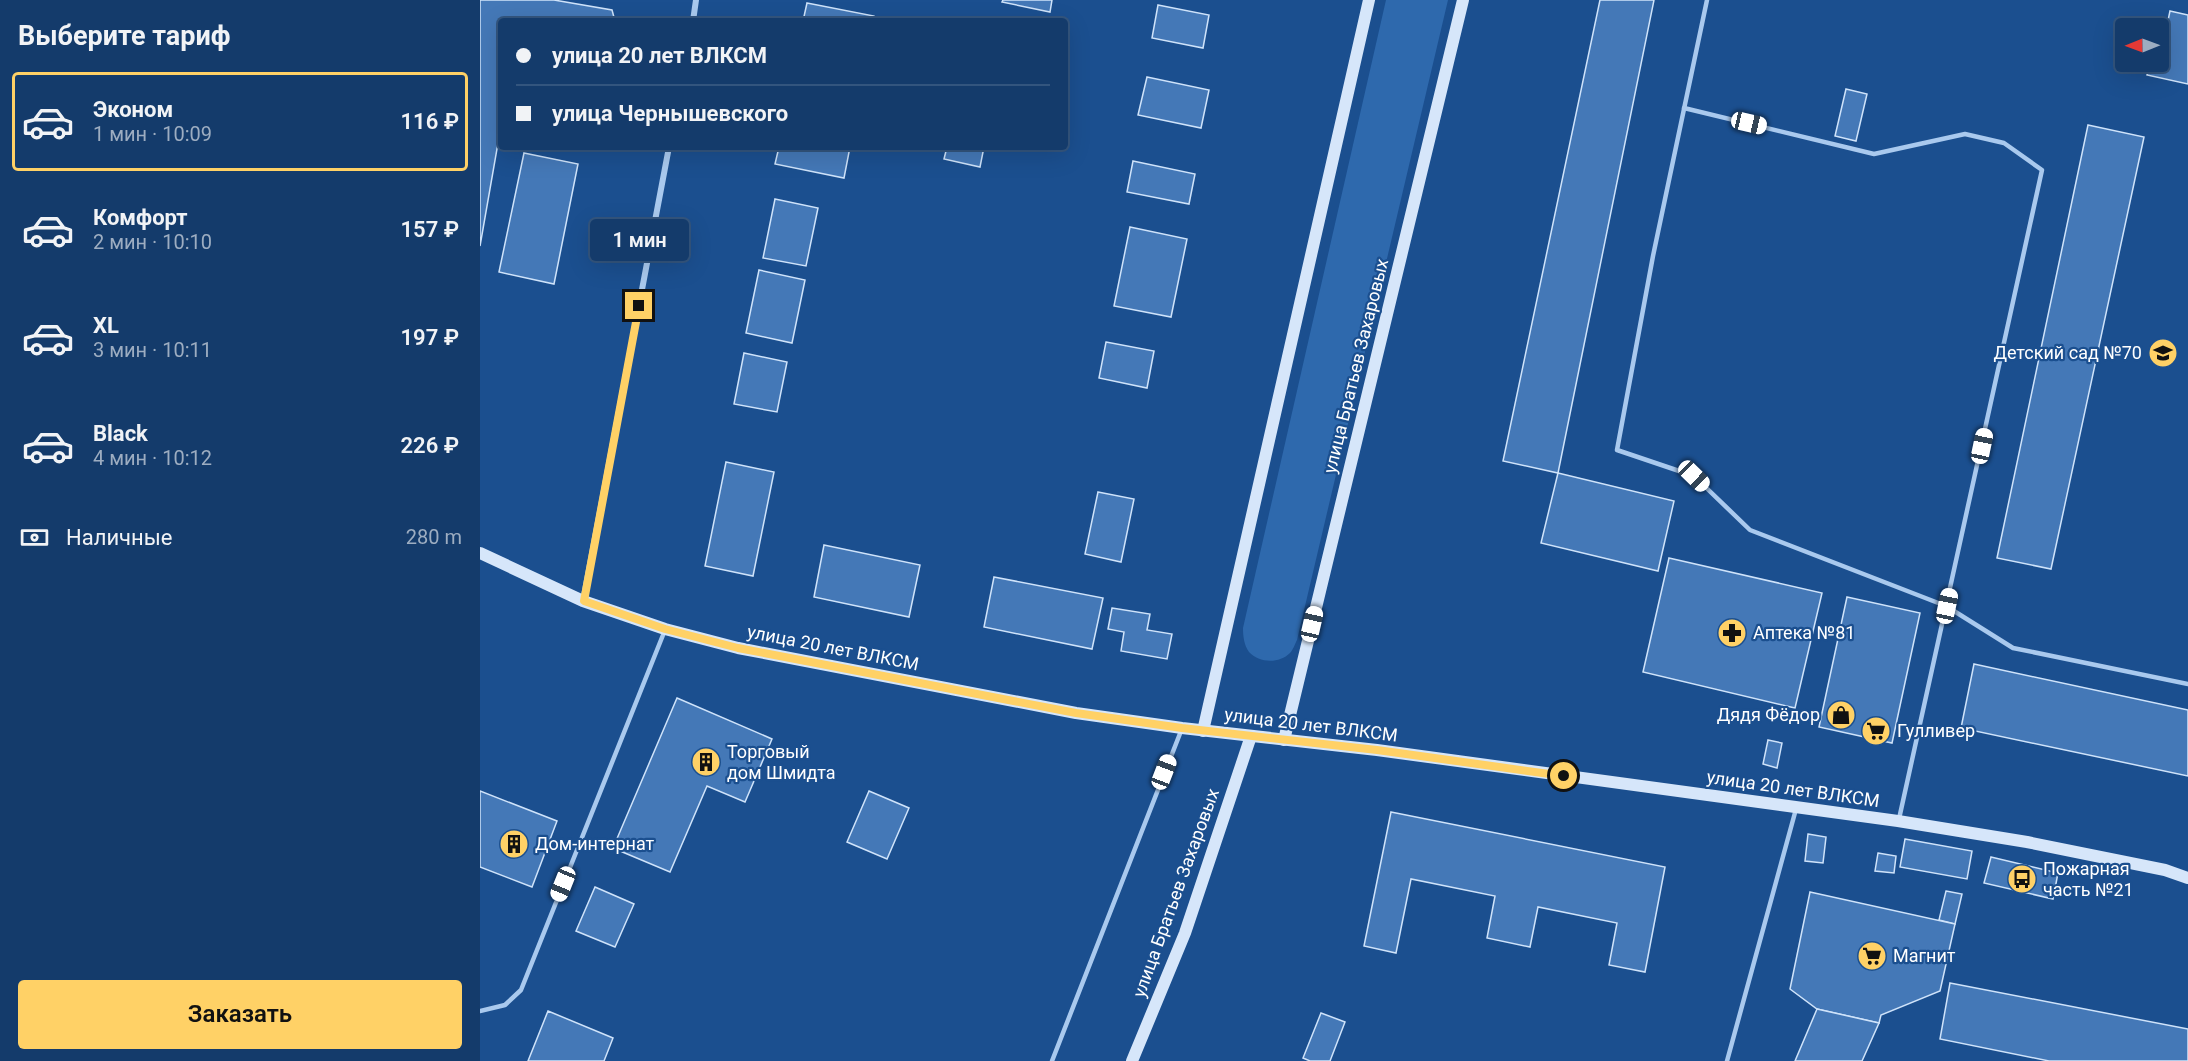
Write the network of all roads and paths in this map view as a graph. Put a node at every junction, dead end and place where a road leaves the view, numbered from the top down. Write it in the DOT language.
graph roads {
  1 [pos="696,0"];
  2 [pos="1369,0"];
  3 [pos="1463,0"];
  4 [pos="1707,0"];
  5 [pos="693,18"];
  6 [pos="1684,108"];
  7 [pos="668,150"];
  8 [pos="480,553"];
  9 [pos="584,601"];
  10 [pos="1947,606"];
  11 [pos="665,629"];
  12 [pos="2188,684"];
  13 [pos="1182,728"];
  14 [pos="1203,731"];
  15 [pos="1251,736"];
  16 [pos="1284,740"];
  17 [pos="1796,809"];
  18 [pos="1898,821"];
  19 [pos="2188,878"];
  20 [pos="480,1011"];
  21 [pos="1052,1061"];
  22 [pos="1132,1061"];
  23 [pos="1727,1061"];
  1 -- 5 [label="street"];
  2 -- 14 [label="main road"];
  3 -- 16 [label="main road, улица Братьев Захаровых"];
  4 -- 6 [label="lane"];
  6 -- 10 [label="lane"];
  6 -- 10 [label="lane"];
  7 -- 9 [label="street"];
  8 -- 9 [label="main road, улица 20 лет ВЛКСМ"];
  9 -- 11 [label="main road, улица 20 лет ВЛКСМ"];
  10 -- 12 [label="lane"];
  10 -- 18 [label="lane"];
  11 -- 13 [label="main road, улица 20 лет ВЛКСМ"];
  11 -- 20 [label="lane"];
  13 -- 14 [label="main road, улица 20 лет ВЛКСМ"];
  13 -- 21 [label="lane"];
  14 -- 15 [label="main road, улица 20 лет ВЛКСМ"];
  15 -- 16 [label="main road, улица 20 лет ВЛКСМ"];
  15 -- 22 [label="main road, улица Братьев Захаровых"];
  16 -- 17 [label="main road, улица 20 лет ВЛКСМ"];
  17 -- 18 [label="main road, улица 20 лет ВЛКСМ"];
  17 -- 23 [label="lane"];
  18 -- 19 [label="main road, улица 20 лет ВЛКСМ"];
}
